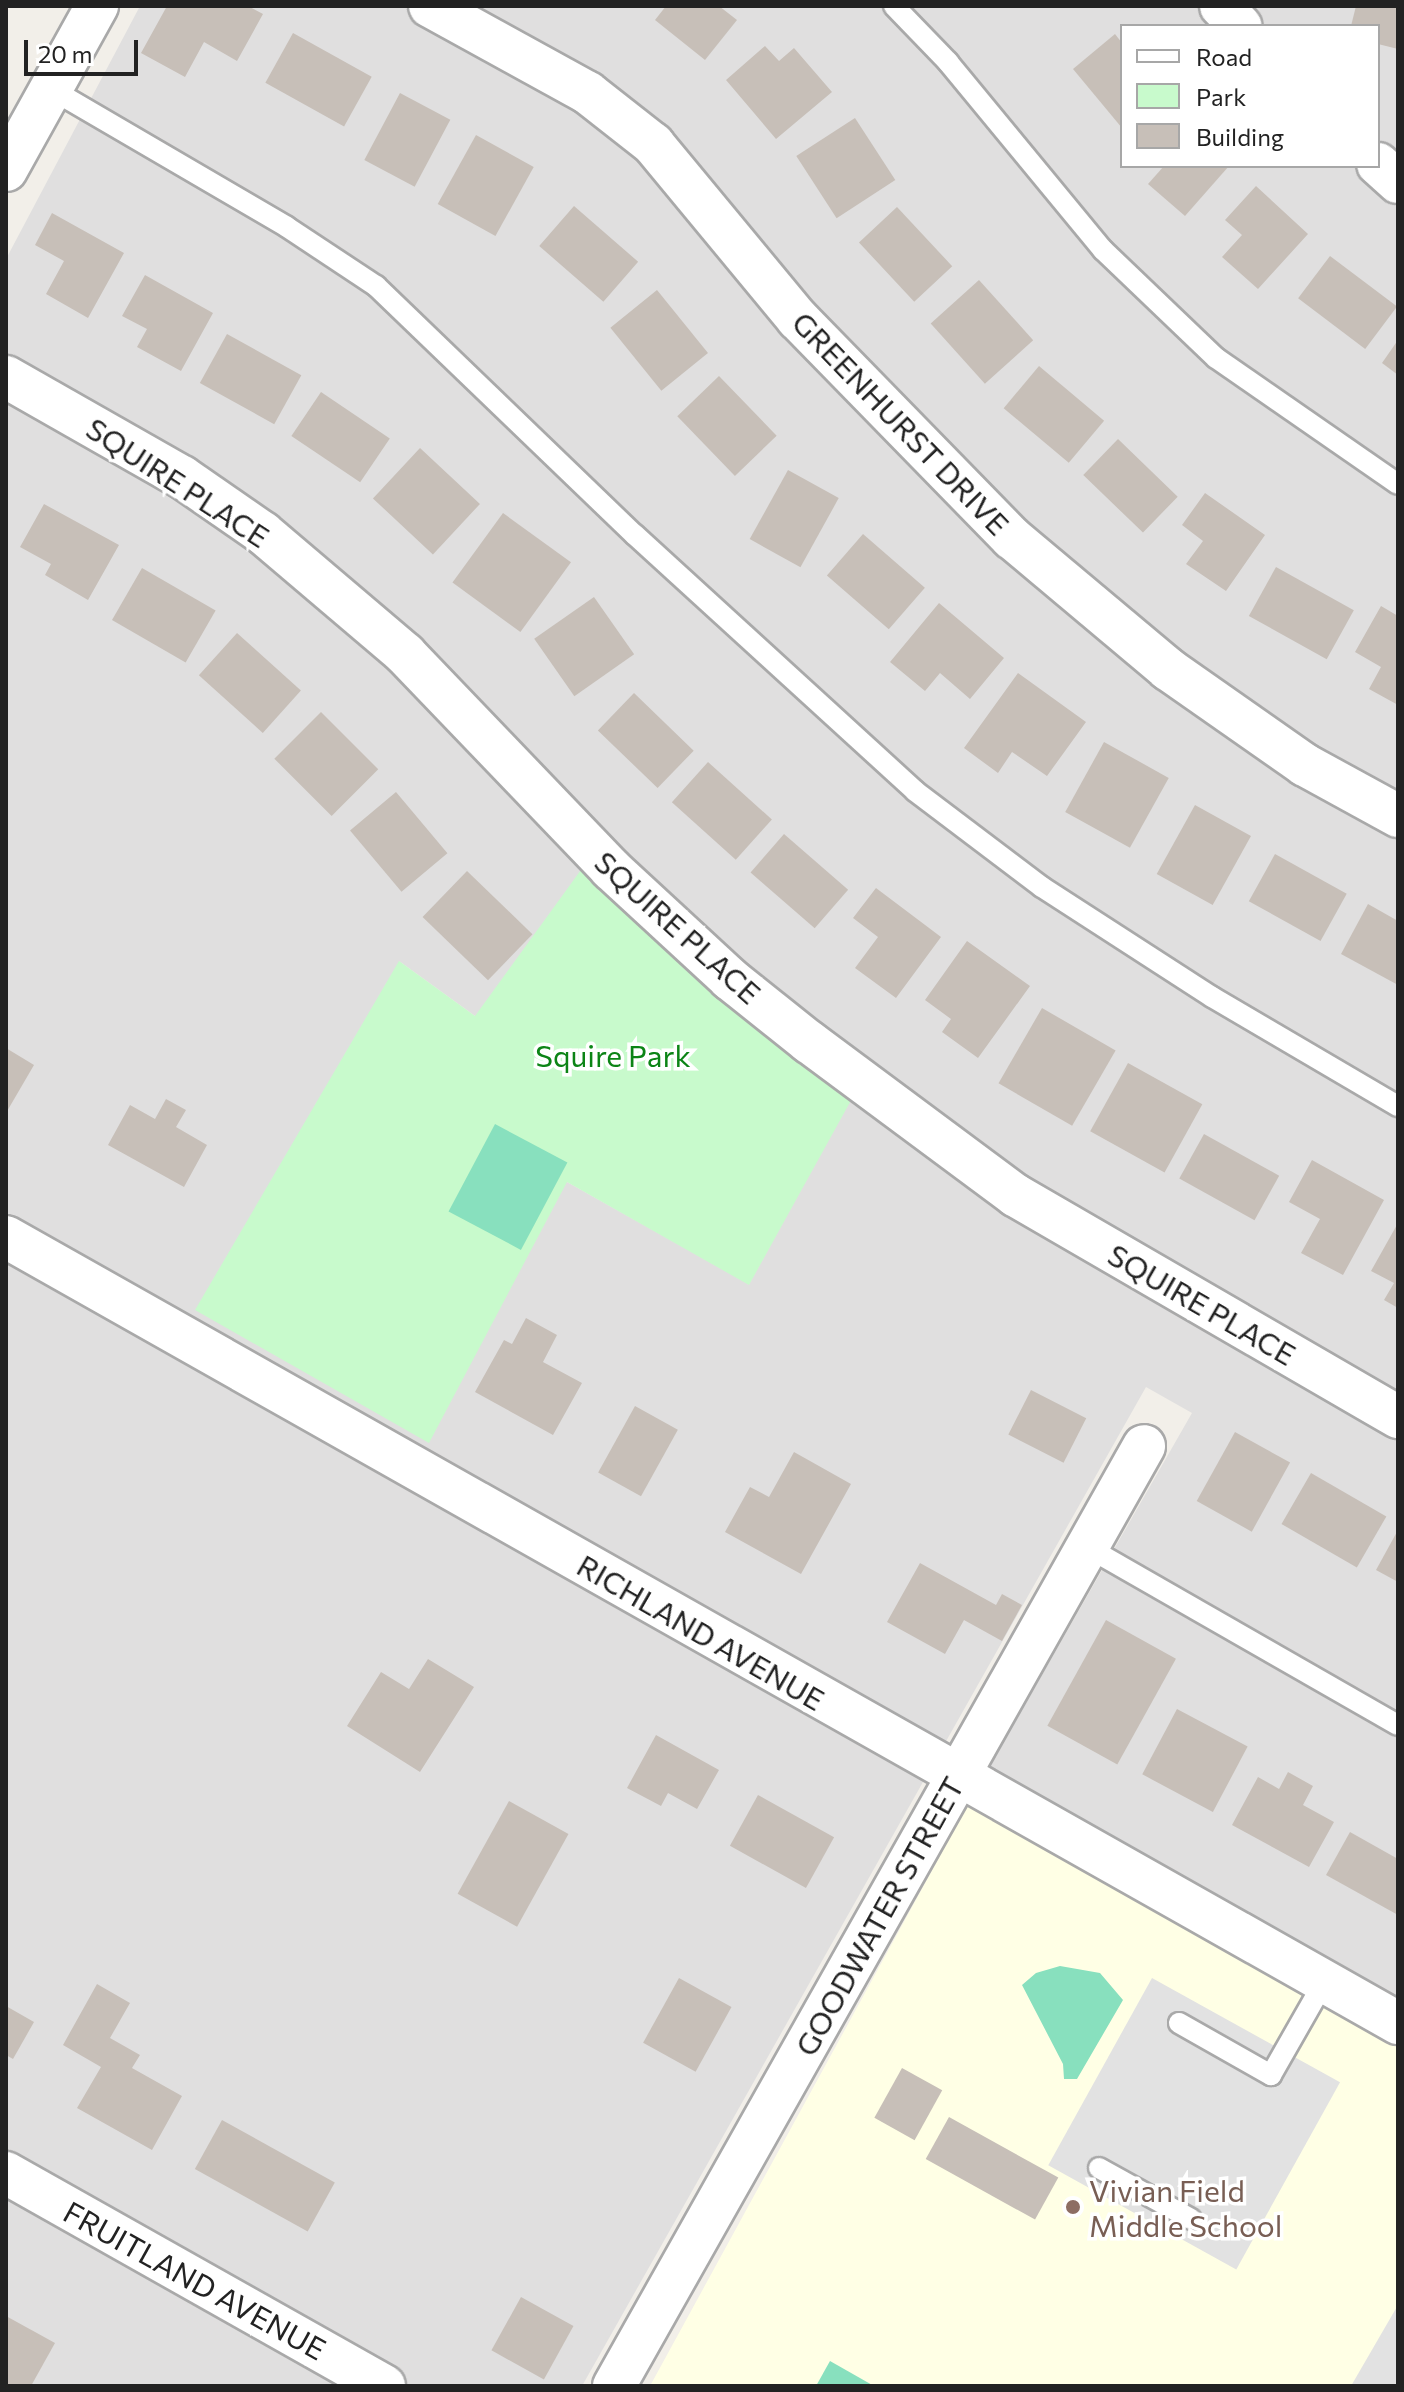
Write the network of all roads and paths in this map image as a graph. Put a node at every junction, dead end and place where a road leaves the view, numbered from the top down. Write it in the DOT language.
graph roads {
  1 [pos="97,6"];
  2 [pos="430,6"];
  3 [pos="894,6"];
  4 [pos="1221,6"];
  5 [pos="1238,24"];
  6 [pos="51,89"];
  7 [pos="1380,166"];
  8 [pos="6,170"];
  9 [pos="1398,182"];
  10 [pos="6,377"];
  11 [pos="1398,484"];
  12 [pos="1398,816"];
  13 [pos="1398,1106"];
  14 [pos="6,1237"];
  15 [pos="1398,1417"];
  16 [pos="1144,1446"];
  17 [pos="1087,1547"];
  18 [pos="1398,1725"];
  19 [pos="956,1778"];
  20 [pos="1324,1982"];
  21 [pos="1179,2023"];
  22 [pos="1398,2023"];
  23 [pos="1099,2168"];
  24 [pos="6,2173"];
  25 [pos="1191,2219"];
  26 [pos="384,2386"];
  27 [pos="614,2386"];
  1 -- 6 [label="street"];
  2 -- 12 [label="street, GREENHURST DRIVE"];
  3 -- 11 [label="lane"];
  4 -- 5 [label="street"];
  6 -- 8 [label="street"];
  6 -- 13 [label="lane"];
  7 -- 9 [label="street"];
  10 -- 15 [label="street, SQUIRE PLACE"];
  14 -- 19 [label="street, RICHLAND AVENUE"];
  16 -- 17 [label="street, GOODWATER STREET"];
  17 -- 18 [label="lane"];
  17 -- 19 [label="street, GOODWATER STREET"];
  19 -- 20 [label="street, RICHLAND AVENUE"];
  19 -- 27 [label="street, GOODWATER STREET"];
  20 -- 21 [label="lane"];
  20 -- 22 [label="street, RICHLAND AVENUE"];
  23 -- 25 [label="lane"];
  24 -- 26 [label="street, FRUITLAND AVENUE"];
}
